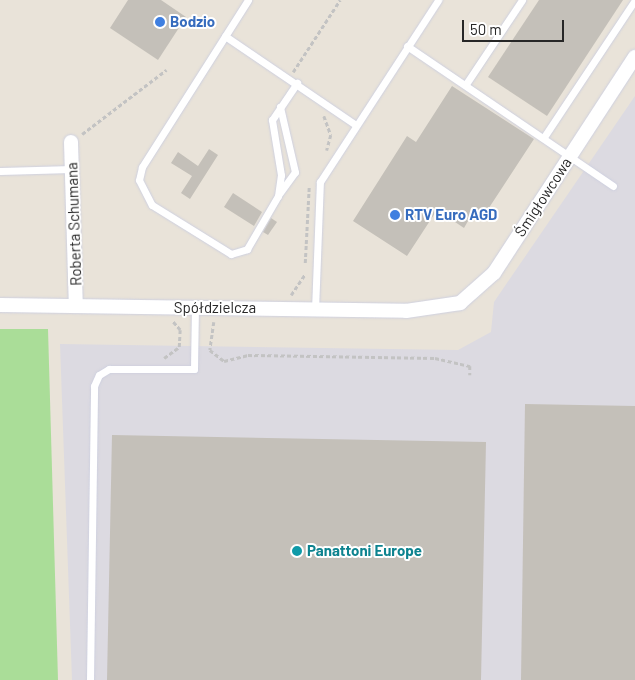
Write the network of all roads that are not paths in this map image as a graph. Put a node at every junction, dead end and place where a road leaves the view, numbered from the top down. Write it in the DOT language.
graph roads {
  1 [pos="248,0"];
  2 [pos="438,0"];
  3 [pos="522,0"];
  4 [pos="635,0"];
  5 [pos="224,36"];
  6 [pos="407,46"];
  7 [pos="635,57"];
  8 [pos="299,81"];
  9 [pos="466,84"];
  10 [pos="280,107"];
  11 [pos="356,125"];
  12 [pos="544,137"];
  13 [pos="71,142"];
  14 [pos="571,154"];
  15 [pos="72,169"];
  16 [pos="0,171"];
  17 [pos="613,186"];
  18 [pos="278,196"];
  19 [pos="0,305"];
  20 [pos="76,306"];
  21 [pos="195,308"];
  22 [pos="315,310"];
  23 [pos="430,310"];
  24 [pos="90,680"];
  1 -- 5 [label="lane"];
  2 -- 6 [label="lane"];
  3 -- 9 [label="lane"];
  4 -- 12 [label="lane"];
  5 -- 8 [label="lane"];
  5 -- 18 [label="lane"];
  6 -- 9 [label="lane"];
  6 -- 11 [label="lane"];
  7 -- 14 [label="street, Śmigłowcowa"];
  8 -- 10 [label="lane"];
  8 -- 11 [label="lane"];
  9 -- 12 [label="lane"];
  10 -- 18 [label="lane"];
  10 -- 18 [label="lane"];
  11 -- 22 [label="lane"];
  12 -- 14 [label="lane"];
  13 -- 15 [label="street, Roberta Schumana"];
  14 -- 17 [label="lane"];
  14 -- 23 [label="street, Śmigłowcowa"];
  15 -- 16 [label="lane"];
  15 -- 20 [label="street, Roberta Schumana"];
  19 -- 20 [label="street, Spółdzielcza"];
  20 -- 21 [label="street, Spółdzielcza"];
  21 -- 22 [label="street, Spółdzielcza"];
  21 -- 24 [label="lane"];
  22 -- 23 [label="street, Spółdzielcza"];
}
